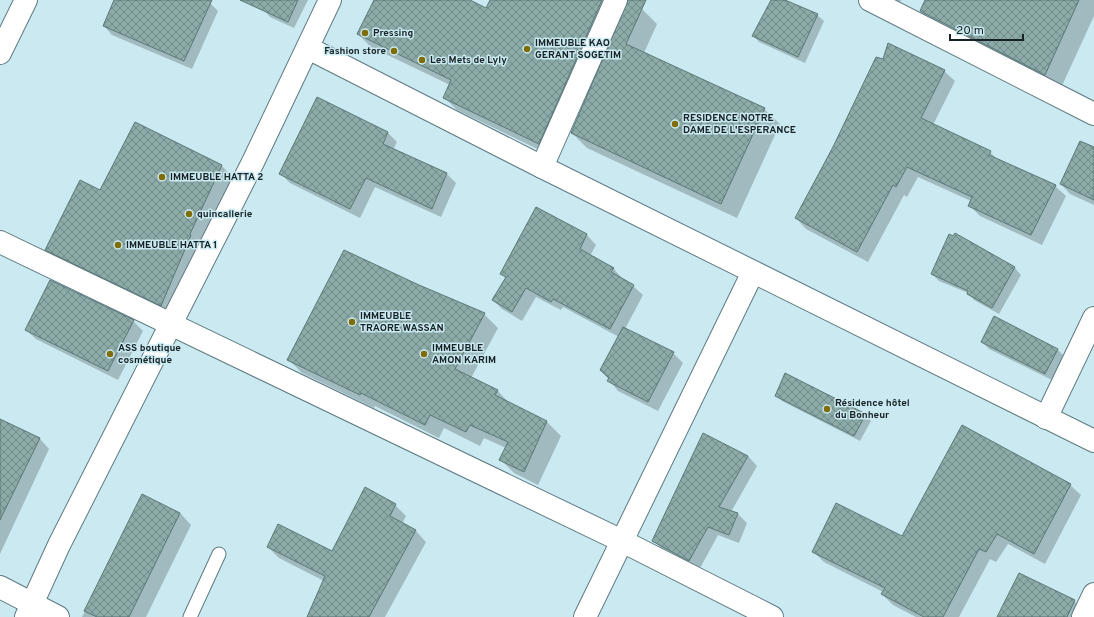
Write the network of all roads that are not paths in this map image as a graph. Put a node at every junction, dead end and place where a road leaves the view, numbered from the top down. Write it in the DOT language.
graph roads {
  1 [pos="26,0"];
  2 [pos="330,0"];
  3 [pos="616,0"];
  4 [pos="870,0"];
  5 [pos="893,5"];
  6 [pos="308,48"];
  7 [pos="0,53"];
  8 [pos="1094,114"];
  9 [pos="542,167"];
  10 [pos="0,242"];
  11 [pos="753,272"];
  12 [pos="1094,318"];
  13 [pos="171,324"];
  14 [pos="1046,418"];
  15 [pos="1094,441"];
  16 [pos="622,541"];
  17 [pos="219,554"];
  18 [pos="0,587"];
  19 [pos="1094,594"];
  20 [pos="29,610"];
  21 [pos="58,617"];
  22 [pos="190,617"];
  23 [pos="585,617"];
  24 [pos="772,617"];
  25 [pos="1083,617"];
  1 -- 7 [label="street"];
  2 -- 6 [label="street"];
  3 -- 9 [label="street"];
  4 -- 5 [label="street"];
  5 -- 8 [label="street"];
  6 -- 9 [label="street"];
  6 -- 13 [label="street"];
  9 -- 11 [label="street"];
  10 -- 13 [label="street"];
  11 -- 14 [label="street"];
  11 -- 16 [label="street"];
  12 -- 14 [label="street"];
  13 -- 16 [label="street"];
  13 -- 20 [label="street"];
  14 -- 15 [label="street"];
  16 -- 23 [label="street"];
  16 -- 24 [label="street"];
  17 -- 22 [label="lane"];
  18 -- 20 [label="street"];
  19 -- 25 [label="street"];
  20 -- 21 [label="street"];
}
